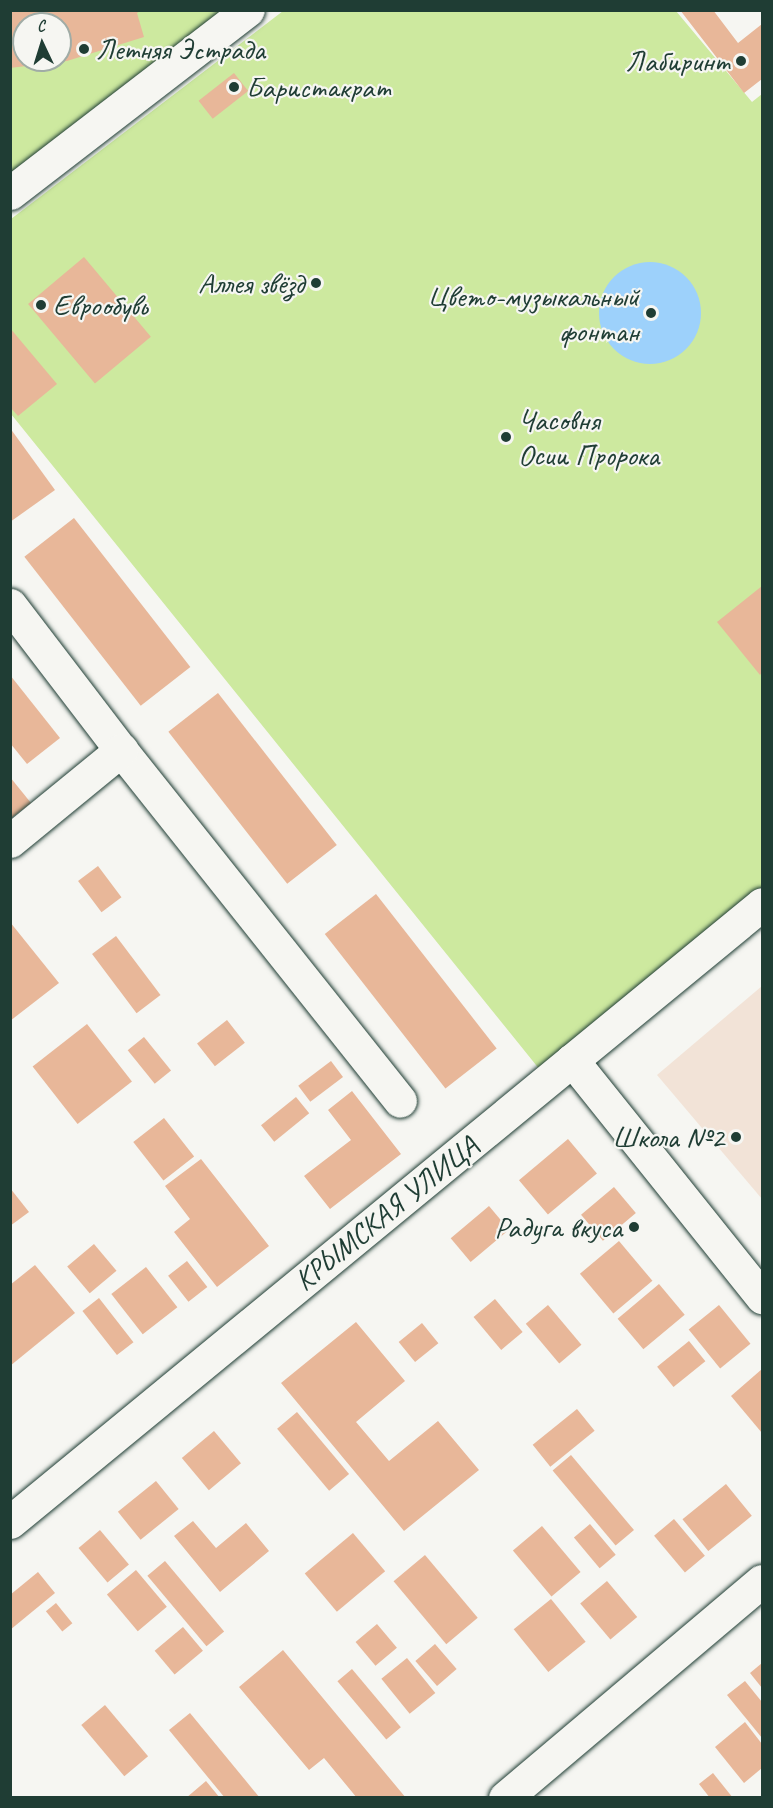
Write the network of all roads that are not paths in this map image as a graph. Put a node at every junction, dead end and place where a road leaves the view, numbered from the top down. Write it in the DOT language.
graph roads {
  1 [pos="248,10"];
  2 [pos="10,193"];
  3 [pos="10,604"];
  4 [pos="121,750"];
  5 [pos="10,841"];
  6 [pos="762,904"];
  7 [pos="572,1060"];
  8 [pos="400,1101"];
  9 [pos="762,1297"];
  10 [pos="10,1522"];
  11 [pos="762,1581"];
  12 [pos="505,1797"];
  1 -- 2 [label="street"];
  3 -- 4 [label="street"];
  4 -- 5 [label="street"];
  4 -- 8 [label="street"];
  6 -- 7 [label="street, КРЫМСКАЯ УЛИЦА"];
  7 -- 9 [label="street"];
  7 -- 10 [label="street, КРЫМСКАЯ УЛИЦА"];
  11 -- 12 [label="street"];
}
